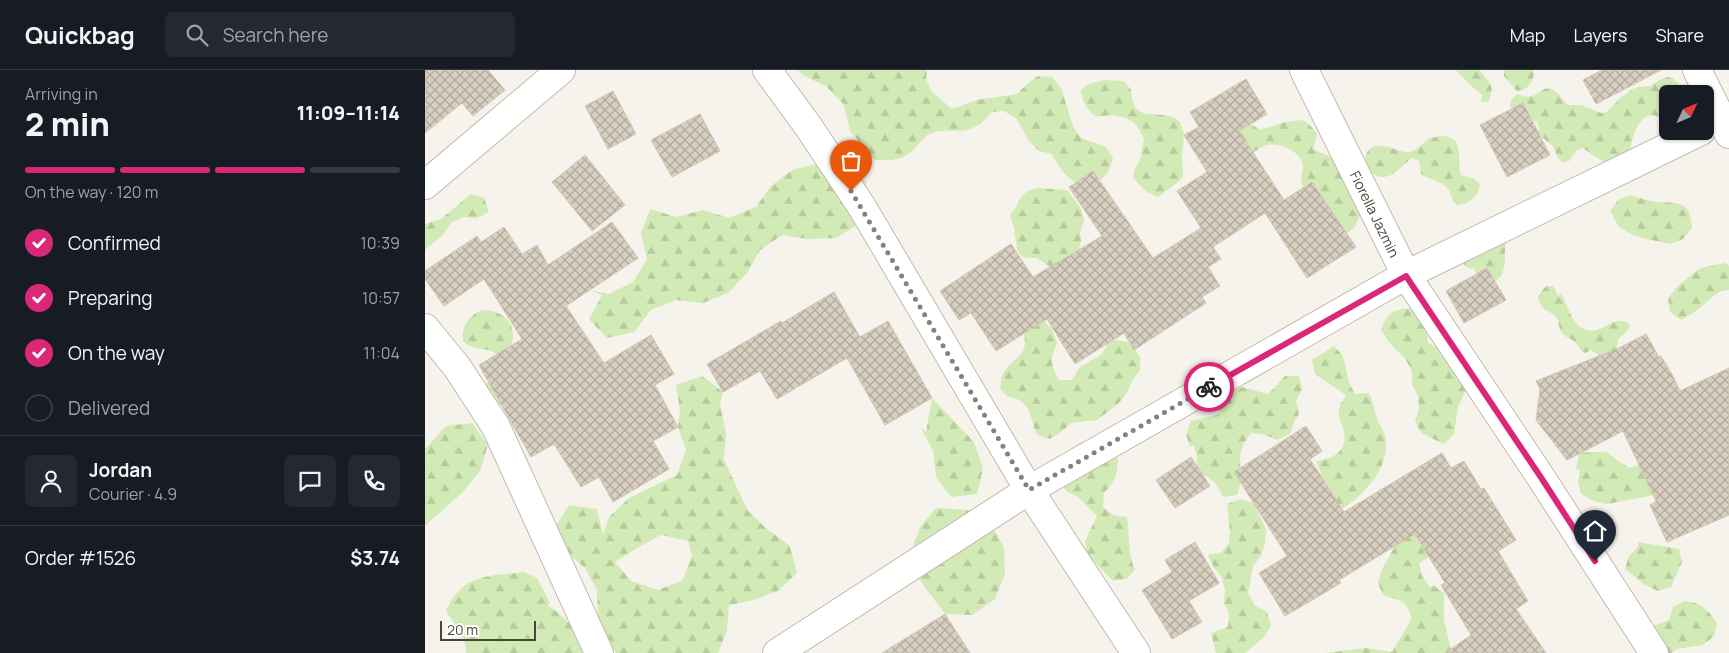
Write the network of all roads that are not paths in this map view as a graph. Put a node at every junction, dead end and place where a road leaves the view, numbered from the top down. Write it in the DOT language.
graph roads {
  1 [pos="561,70"];
  2 [pos="767,70"];
  3 [pos="1304,70"];
  4 [pos="1697,70"];
  5 [pos="1717,126"];
  6 [pos="425,185"];
  7 [pos="1406,276"];
  8 [pos="425,328"];
  9 [pos="1029,490"];
  10 [pos="599,653"];
  11 [pos="777,653"];
  12 [pos="1136,653"];
  13 [pos="1654,653"];
  1 -- 6 [label="street"];
  2 -- 9 [label="street"];
  3 -- 7 [label="street, Fiorella Jazmin"];
  4 -- 5 [label="street"];
  5 -- 7 [label="street"];
  7 -- 9 [label="street"];
  7 -- 13 [label="street, Fiorella Jazmin"];
  8 -- 10 [label="street"];
  9 -- 11 [label="street"];
  9 -- 12 [label="street"];
}
